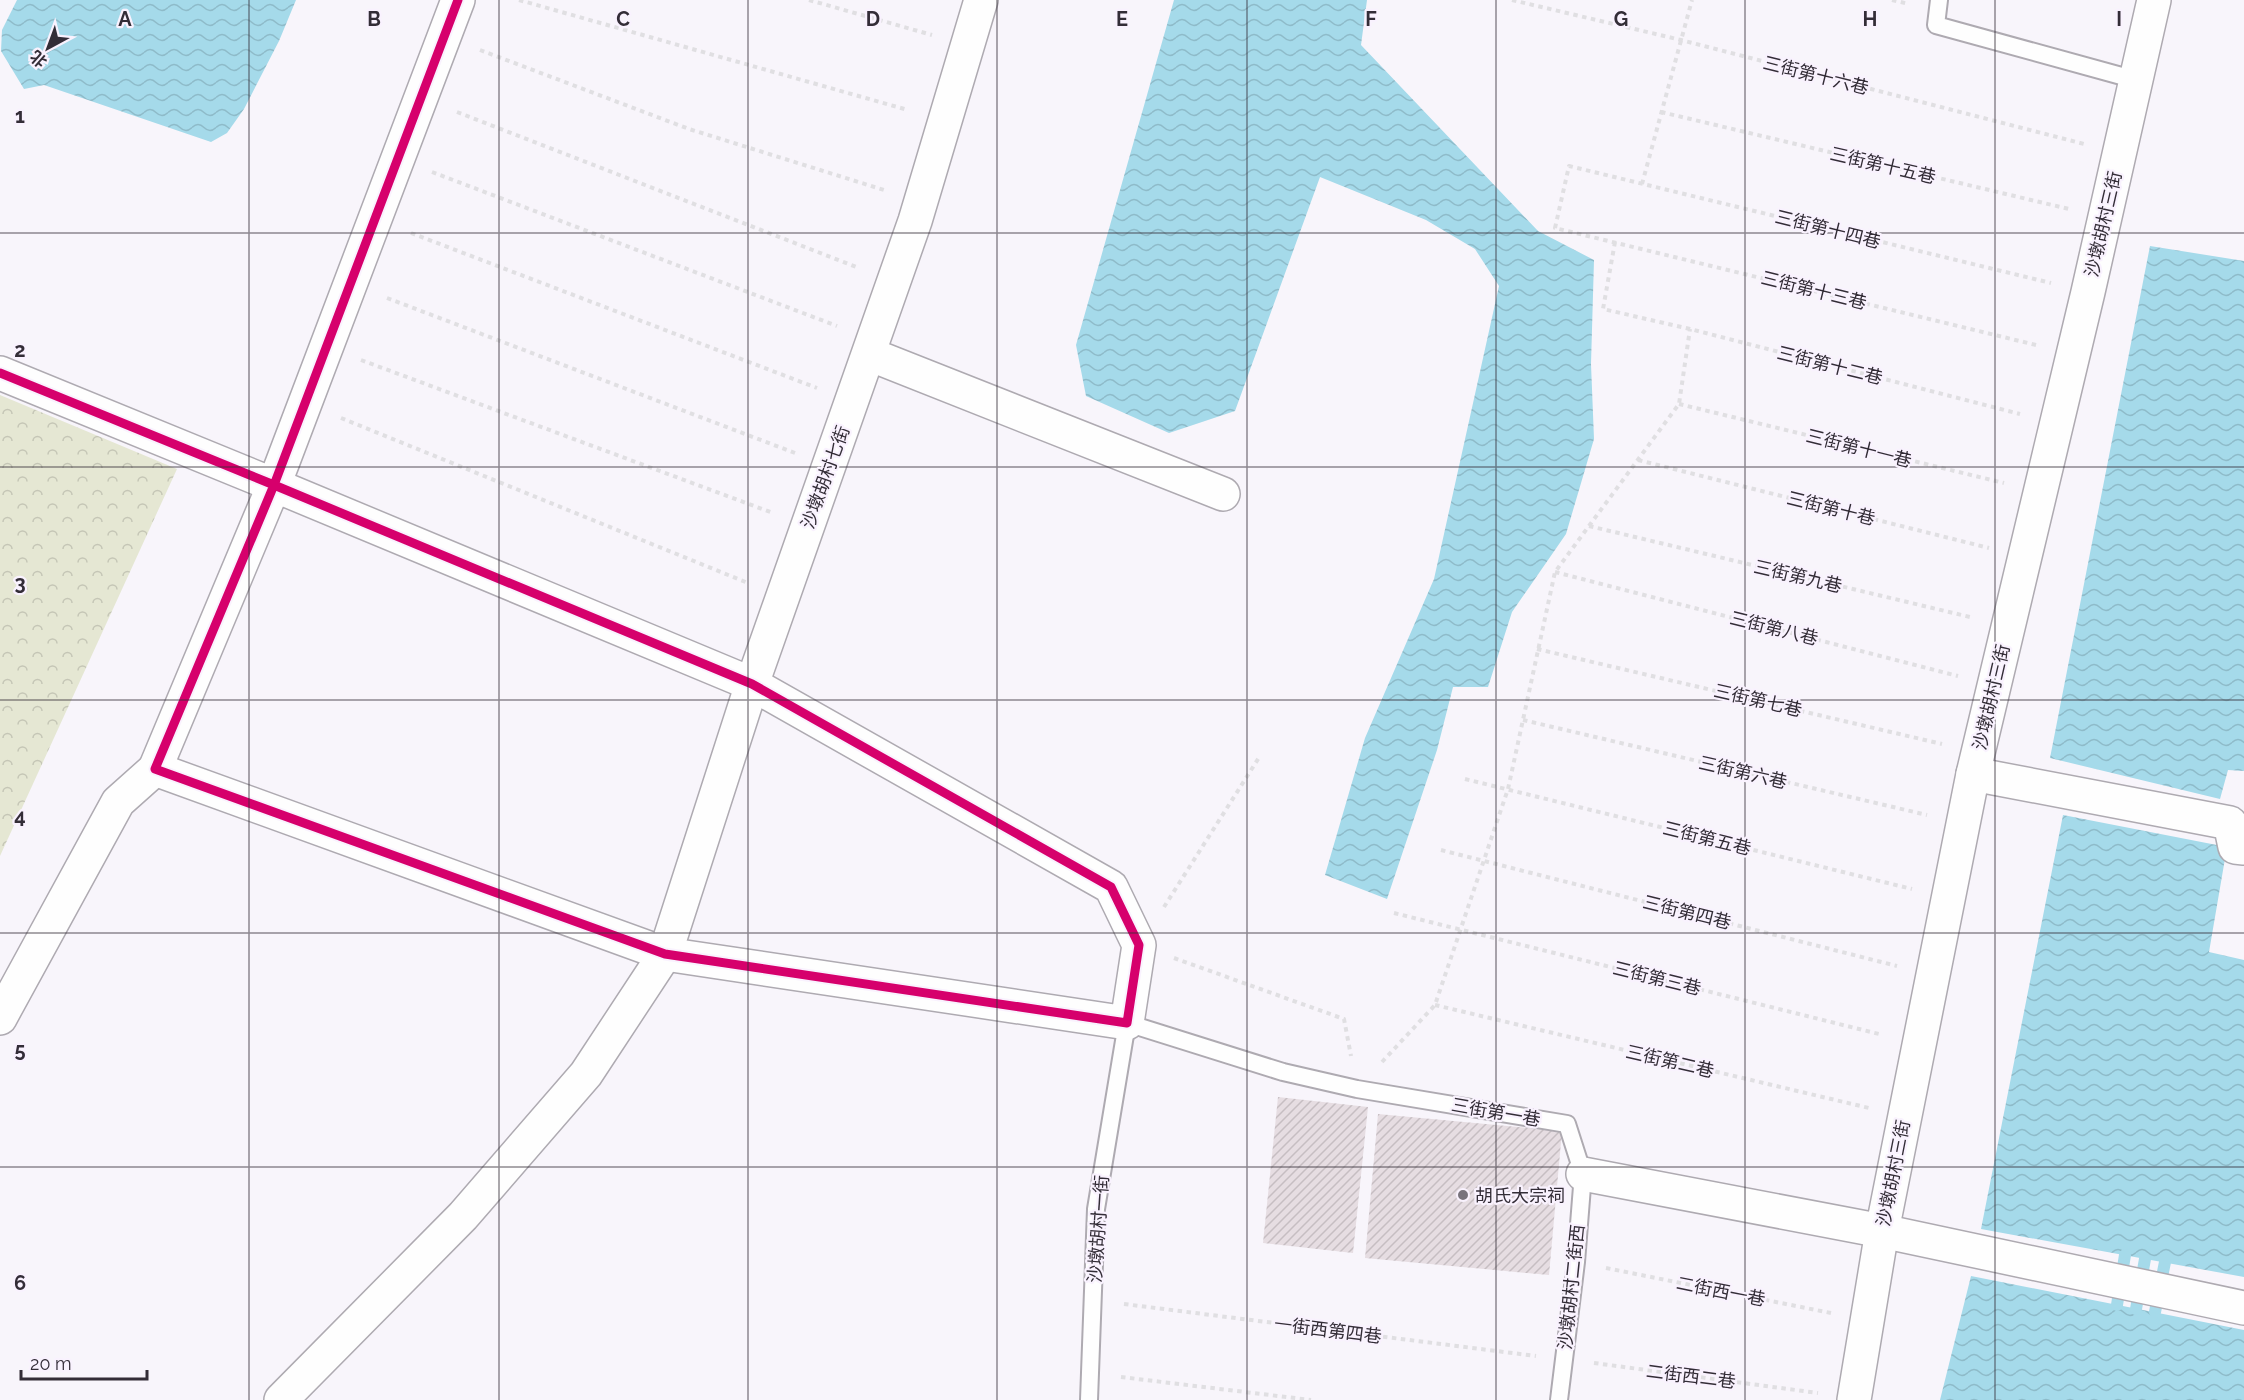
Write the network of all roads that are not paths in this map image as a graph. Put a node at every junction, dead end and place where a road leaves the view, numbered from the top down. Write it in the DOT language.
graph roads {
  1 [pos="458,0"];
  2 [pos="981,0"];
  3 [pos="1939,0"];
  4 [pos="2154,0"];
  5 [pos="2136,80"];
  6 [pos="871,347"];
  7 [pos="0,374"];
  8 [pos="274,485"];
  9 [pos="1223,494"];
  10 [pos="752,684"];
  11 [pos="1975,763"];
  12 [pos="155,769"];
  13 [pos="2244,848"];
  14 [pos="665,954"];
  15 [pos="0,1018"];
  16 [pos="1126,1023"];
  17 [pos="1583,1174"];
  18 [pos="1882,1231"];
  19 [pos="2244,1308"];
  20 [pos="1855,1399"];
  21 [pos="281,1400"];
  22 [pos="1089,1400"];
  23 [pos="1559,1400"];
  1 -- 8 [label="street"];
  2 -- 6 [label="street, 沙墩胡村七街"];
  3 -- 5 [label="lane"];
  4 -- 5 [label="street, 沙墩胡村三街"];
  5 -- 11 [label="street, 沙墩胡村三街"];
  6 -- 9 [label="street"];
  6 -- 10 [label="street, 沙墩胡村七街"];
  7 -- 8 [label="street"];
  8 -- 10 [label="street"];
  8 -- 12 [label="street"];
  10 -- 14 [label="street, 沙墩胡村七街"];
  10 -- 16 [label="street"];
  11 -- 13 [label="street"];
  11 -- 18 [label="street, 沙墩胡村三街"];
  12 -- 14 [label="street"];
  12 -- 15 [label="street"];
  14 -- 16 [label="street"];
  14 -- 21 [label="street, 沙墩胡村七街"];
  16 -- 17 [label="lane, 三街第一巷"];
  16 -- 22 [label="lane, 沙墩胡村一街"];
  17 -- 18 [label="street"];
  17 -- 23 [label="lane, 沙墩胡村二街西"];
  18 -- 19 [label="street"];
  18 -- 20 [label="street, 沙墩胡村三街"];
}
